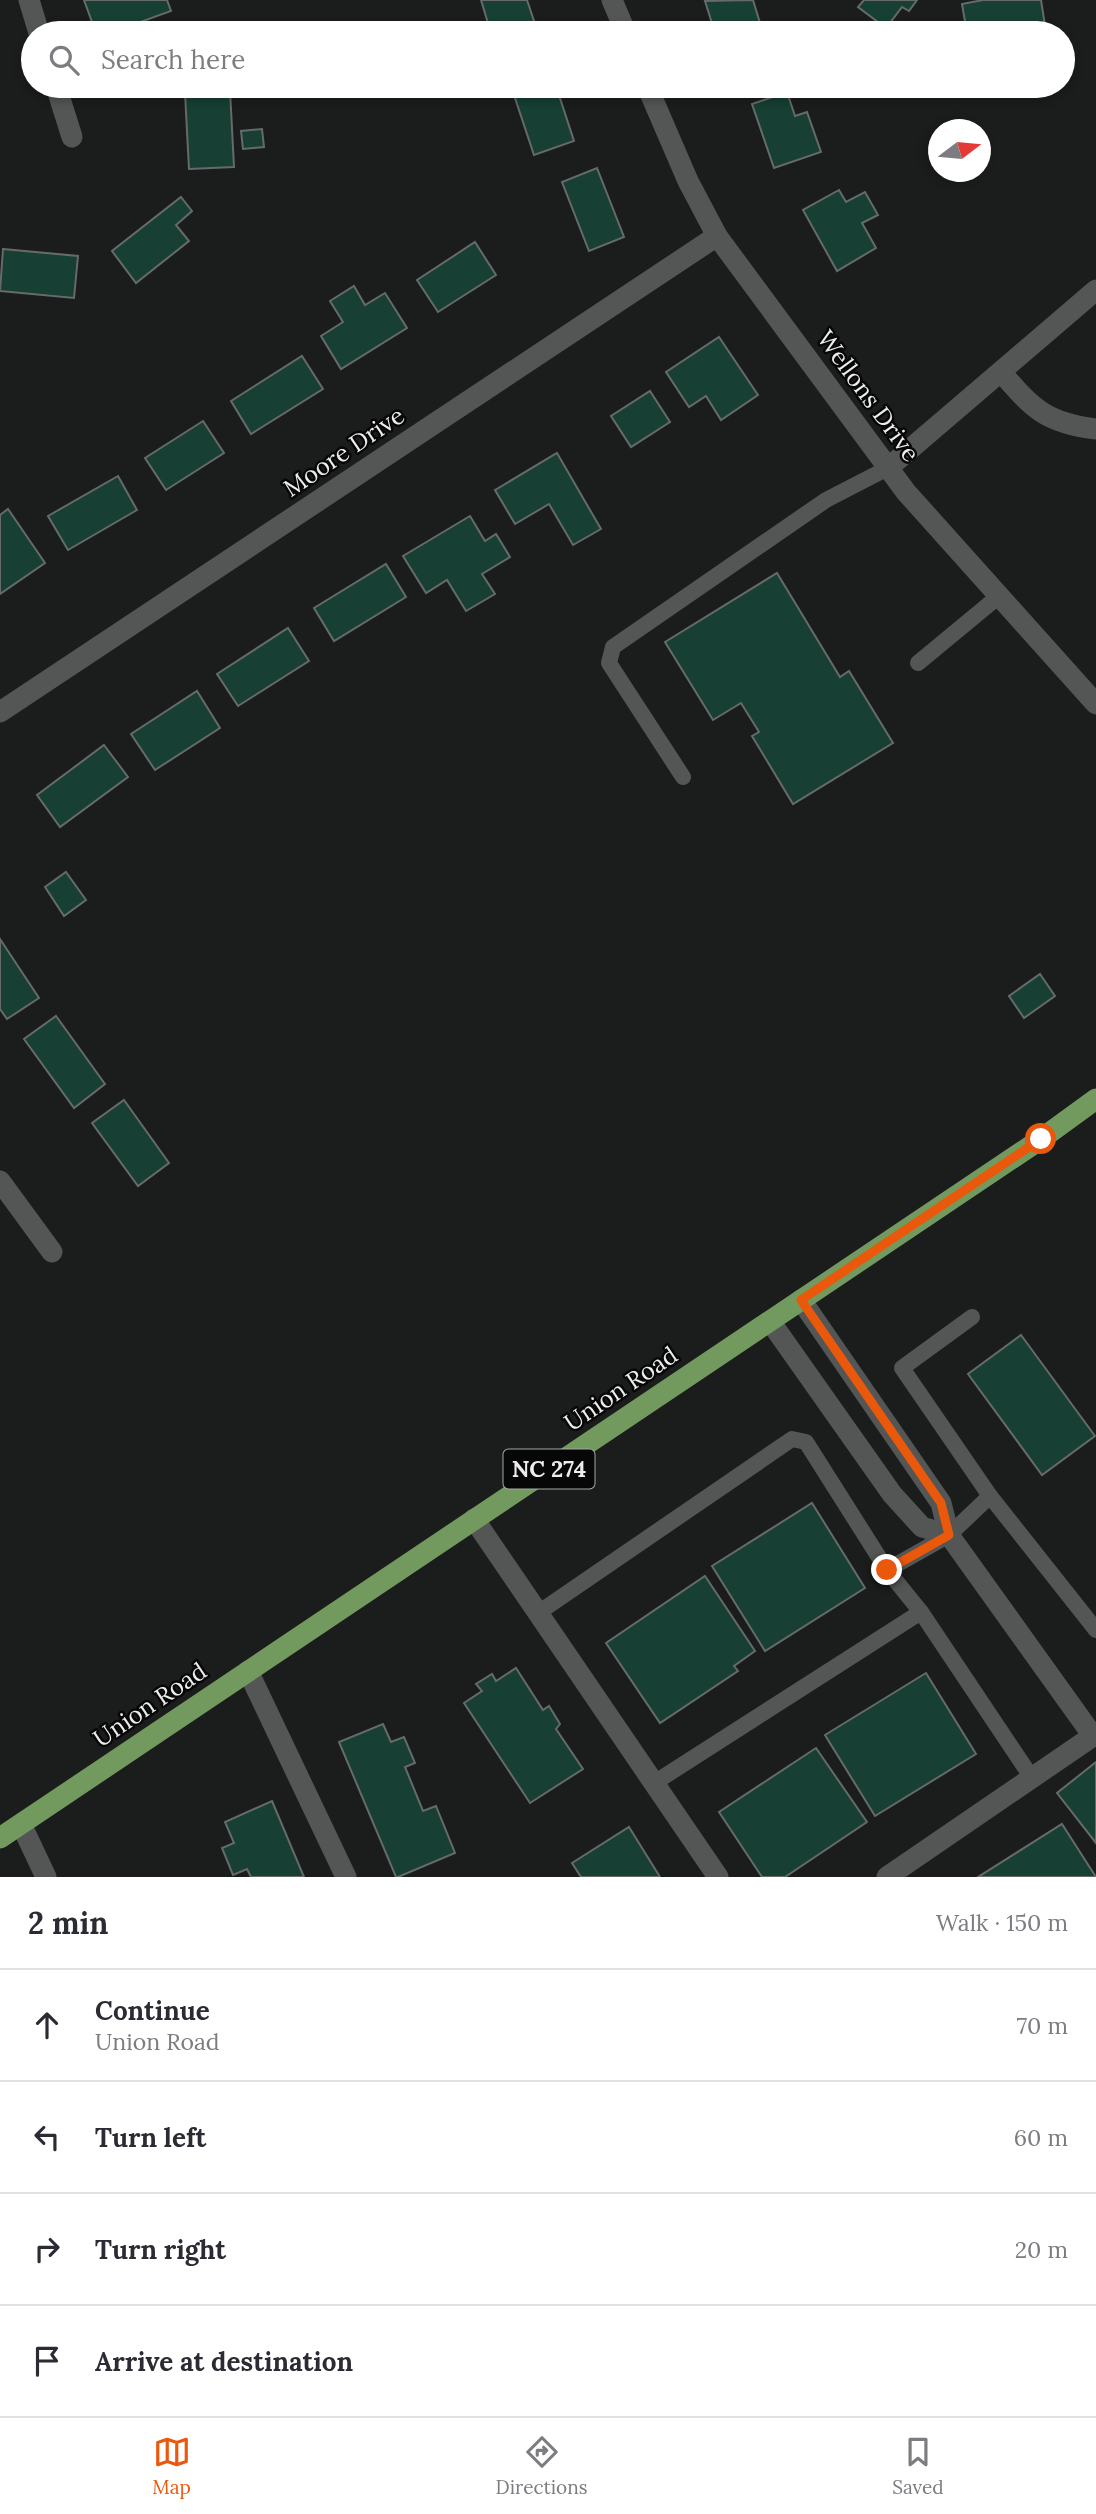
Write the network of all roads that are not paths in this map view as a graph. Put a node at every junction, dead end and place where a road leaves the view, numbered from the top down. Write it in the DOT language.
graph roads {
  1 [pos="29,0"];
  2 [pos="612,0"];
  3 [pos="35,21"];
  4 [pos="621,21"];
  5 [pos="60,98"];
  6 [pos="652,98"];
  7 [pos="72,137"];
  8 [pos="717,236"];
  9 [pos="1096,290"];
  10 [pos="1001,372"];
  11 [pos="1096,429"];
  12 [pos="888,468"];
  13 [pos="999,596"];
  14 [pos="918,663"];
  15 [pos="1096,704"];
  16 [pos="0,712"];
  17 [pos="683,777"];
  18 [pos="1096,1099"];
  19 [pos="0,1181"];
  20 [pos="52,1252"];
  21 [pos="801,1300"];
  22 [pos="972,1317"];
  23 [pos="770,1321"];
  24 [pos="990,1496"];
  25 [pos="474,1519"];
  26 [pos="949,1535"];
  27 [pos="887,1570"];
  28 [pos="538,1612"];
  29 [pos="921,1612"];
  30 [pos="1096,1630"];
  31 [pos="247,1671"];
  32 [pos="1095,1735"];
  33 [pos="1032,1778"];
  34 [pos="654,1783"];
  35 [pos="21,1824"];
  36 [pos="0,1838"];
  37 [pos="46,1877"];
  38 [pos="346,1877"];
  39 [pos="718,1877"];
  40 [pos="887,1877"];
  1 -- 3 [label="street"];
  2 -- 4 [label="street"];
  5 -- 7 [label="street"];
  6 -- 8 [label="street, Wellons Drive"];
  8 -- 12 [label="street, Wellons Drive"];
  8 -- 16 [label="street, Moore Drive"];
  9 -- 10 [label="street"];
  10 -- 11 [label="street"];
  10 -- 12 [label="street"];
  12 -- 13 [label="street, Wellons Drive"];
  12 -- 17 [label="lane"];
  13 -- 14 [label="lane"];
  13 -- 15 [label="street, Wellons Drive"];
  18 -- 21 [label="main road, Union Road / NC 274"];
  19 -- 20 [label="street"];
  21 -- 23 [label="main road, Union Road / NC 274"];
  21 -- 26 [label="street"];
  22 -- 24 [label="lane"];
  23 -- 25 [label="main road, Union Road / NC 274"];
  23 -- 26 [label="street"];
  24 -- 26 [label="lane"];
  24 -- 30 [label="lane"];
  25 -- 28 [label="street"];
  25 -- 31 [label="main road, Union Road / NC 274"];
  26 -- 27 [label="lane"];
  26 -- 32 [label="street"];
  27 -- 28 [label="lane"];
  27 -- 29 [label="lane"];
  28 -- 34 [label="street"];
  29 -- 33 [label="lane"];
  29 -- 34 [label="lane"];
  31 -- 35 [label="main road, Union Road / NC 274"];
  31 -- 38 [label="street"];
  32 -- 33 [label="street"];
  33 -- 40 [label="street"];
  34 -- 39 [label="street"];
  35 -- 36 [label="main road, Union Road / NC 274"];
  35 -- 37 [label="street"];
}
